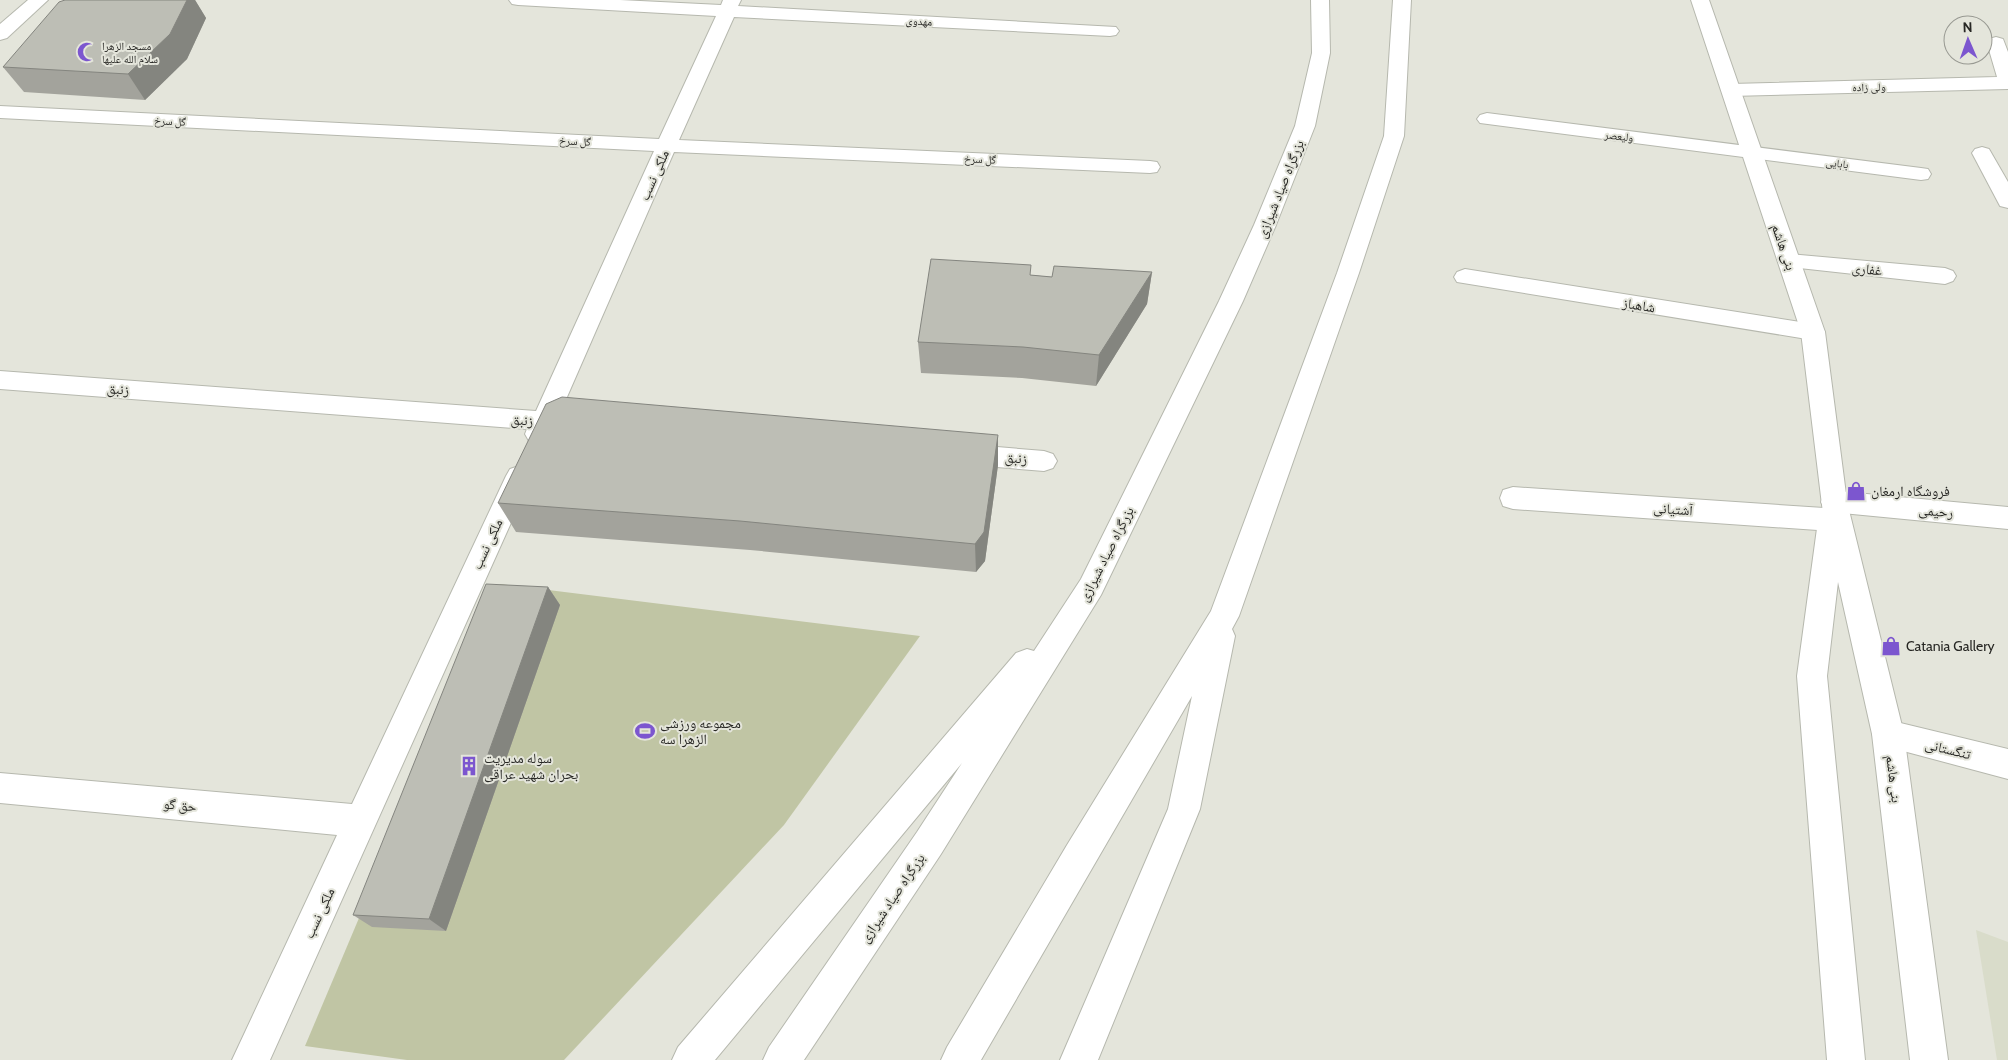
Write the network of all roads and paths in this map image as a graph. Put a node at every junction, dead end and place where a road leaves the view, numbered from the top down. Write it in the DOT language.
graph roads {
  1 [pos="39,0"];
  2 [pos="518,0"];
  3 [pos="1320,0"];
  4 [pos="1402,0"];
  5 [pos="1700,0"];
  6 [pos="730,5"];
  7 [pos="1110,31"];
  8 [pos="0,34"];
  9 [pos="1996,43"];
  10 [pos="2008,82"];
  11 [pos="1731,90"];
  12 [pos="0,112"];
  13 [pos="1487,119"];
  14 [pos="667,146"];
  15 [pos="1752,152"];
  16 [pos="1982,153"];
  17 [pos="1150,167"];
  18 [pos="1921,174"];
  19 [pos="2008,201"];
  20 [pos="1789,261"];
  21 [pos="1945,276"];
  22 [pos="1464,277"];
  23 [pos="1813,332"];
  24 [pos="0,380"];
  25 [pos="544,421"];
  26 [pos="583,424"];
  27 [pos="936,452"];
  28 [pos="1044,461"];
  29 [pos="1513,498"];
  30 [pos="1833,511"];
  31 [pos="2008,518"];
  32 [pos="1092,587"];
  33 [pos="1224,616"];
  34 [pos="1888,734"];
  35 [pos="2008,764"];
  36 [pos="0,788"];
  37 [pos="361,821"];
  38 [pos="251,1060"];
  39 [pos="690,1060"];
  40 [pos="782,1060"];
  41 [pos="960,1060"];
  42 [pos="1079,1060"];
  43 [pos="1846,1060"];
  44 [pos="1929,1060"];
  1 -- 8 [label="main road"];
  2 -- 6 [label="main road, مهدوی"];
  3 -- 32 [label="main road, بزرگراه صیاد شیرازی"];
  4 -- 33 [label="main road"];
  5 -- 11 [label="main road, بنی هاشم"];
  6 -- 7 [label="main road, مهدوی"];
  6 -- 14 [label="main road, ملکی نسب"];
  9 -- 10 [label="main road"];
  10 -- 11 [label="main road, ولی زاده"];
  11 -- 15 [label="main road, بنی هاشم"];
  12 -- 14 [label="main road, گل سرخ"];
  13 -- 15 [label="main road, ولیعصر"];
  14 -- 17 [label="main road, گل سرخ"];
  14 -- 25 [label="main road, ملکی نسب"];
  15 -- 18 [label="main road, بابایی"];
  15 -- 20 [label="main road, بنی هاشم"];
  16 -- 19 [label="main road"];
  20 -- 21 [label="main road, غفاری"];
  20 -- 23 [label="main road, بنی هاشم"];
  22 -- 23 [label="main road, شاهباز"];
  23 -- 30 [label="main road, بنی هاشم"];
  24 -- 25 [label="main road, زنبق"];
  25 -- 26 [label="main road, زنبق"];
  25 -- 37 [label="main road, ملکی نسب"];
  27 -- 28 [label="main road, زنبق"];
  29 -- 30 [label="main road, آشتیانی"];
  30 -- 31 [label="main road, رحیمی"];
  30 -- 34 [label="main road, بنی هاشم"];
  30 -- 43 [label="main road, بنی هاشم"];
  32 -- 39 [label="main road"];
  32 -- 40 [label="main road, بزرگراه صیاد شیرازی"];
  33 -- 41 [label="main road"];
  33 -- 42 [label="main road"];
  34 -- 35 [label="main road, تنگستانی"];
  34 -- 44 [label="main road, بنی هاشم"];
  36 -- 37 [label="main road, حق گو"];
  37 -- 38 [label="main road, ملکی نسب"];
}
